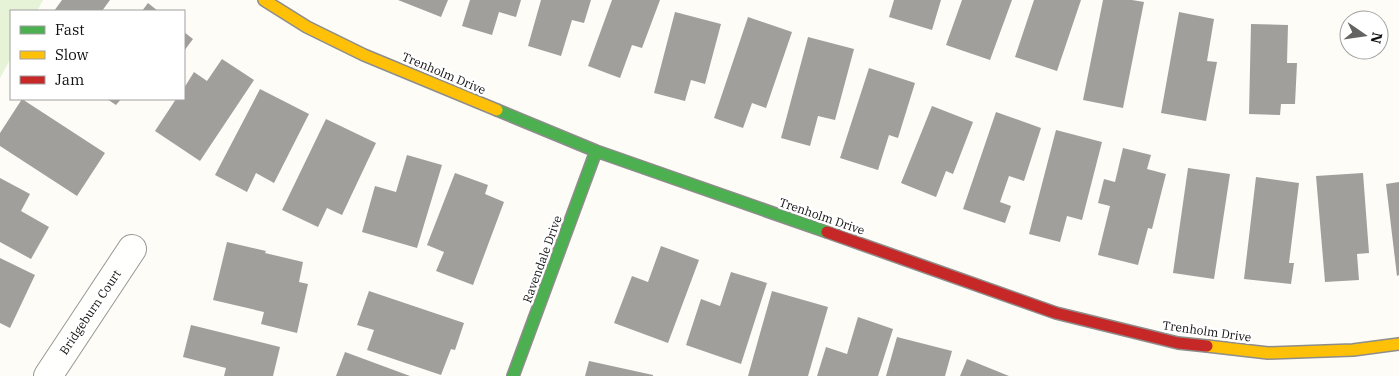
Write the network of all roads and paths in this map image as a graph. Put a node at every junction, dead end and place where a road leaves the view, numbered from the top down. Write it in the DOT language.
graph roads {
  1 [pos="264,0"];
  2 [pos="596,151"];
  3 [pos="132,249"];
  4 [pos="1399,344"];
  5 [pos="48,376"];
  6 [pos="513,376"];
  1 -- 2 [label="street, Trenholm Drive"];
  2 -- 4 [label="street, Trenholm Drive"];
  2 -- 6 [label="street, Ravendale Drive"];
  3 -- 5 [label="street, Bridgeburn Court"];
}
